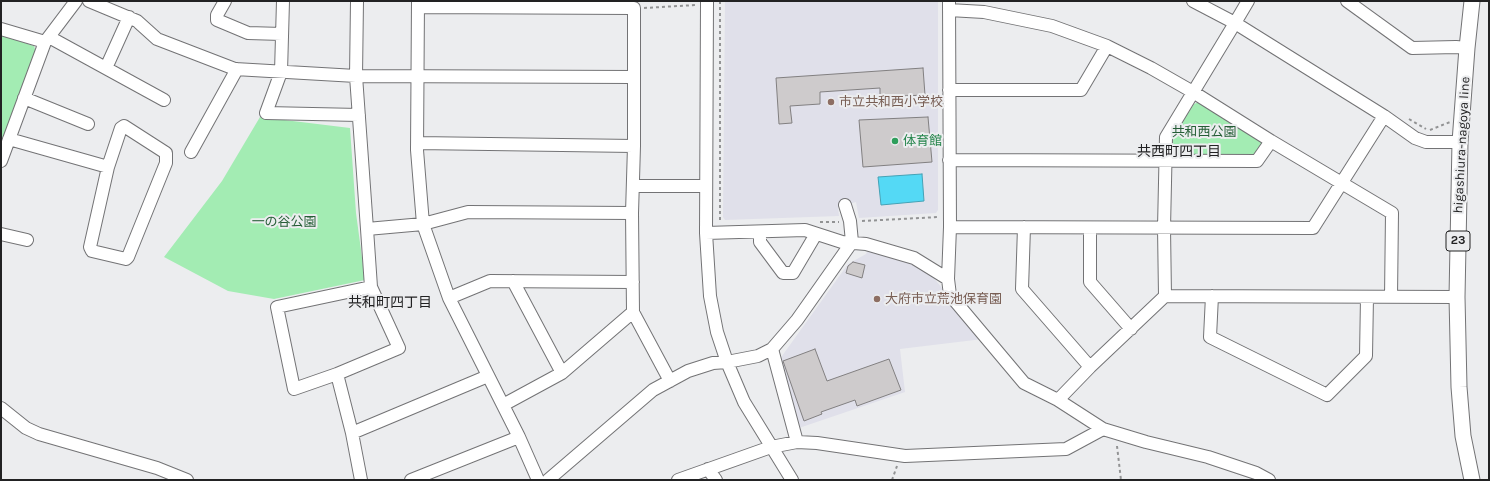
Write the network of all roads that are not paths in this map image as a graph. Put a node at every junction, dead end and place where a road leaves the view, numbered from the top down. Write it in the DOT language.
graph roads {
  1 [pos="76,1"];
  2 [pos="89,1"];
  3 [pos="225,1"];
  4 [pos="283,1"];
  5 [pos="357,1"];
  6 [pos="1193,1"];
  7 [pos="1248,1"];
  8 [pos="1347,1"];
  9 [pos="1472,1"];
  10 [pos="418,4"];
  11 [pos="707,4"];
  12 [pos="949,5"];
  13 [pos="129,18"];
  14 [pos="1235,23"];
  15 [pos="1,29"];
  16 [pos="282,34"];
  17 [pos="47,40"];
  18 [pos="1107,46"];
  19 [pos="1467,48"];
  20 [pos="106,68"];
  21 [pos="237,69"];
  22 [pos="281,72"];
  23 [pos="356,76"];
  24 [pos="418,77"];
  25 [pos="634,77"];
  26 [pos="948,90"];
  27 [pos="1193,92"];
  28 [pos="24,98"];
  29 [pos="164,100"];
  30 [pos="359,115"];
  31 [pos="1384,116"];
  32 [pos="88,124"];
  33 [pos="9,139"];
  34 [pos="1271,141"];
  35 [pos="1460,142"];
  36 [pos="417,143"];
  37 [pos="634,146"];
  38 [pos="191,152"];
  39 [pos="949,160"];
  40 [pos="1,161"];
  41 [pos="1165,162"];
  42 [pos="108,167"];
  43 [pos="1341,183"];
  44 [pos="633,186"];
  45 [pos="706,186"];
  46 [pos="845,205"];
  47 [pos="632,213"];
  48 [pos="423,224"];
  49 [pos="950,227"];
  50 [pos="1024,227"];
  51 [pos="1090,228"];
  52 [pos="1164,228"];
  53 [pos="367,229"];
  54 [pos="760,232"];
  55 [pos="706,233"];
  56 [pos="1,234"];
  57 [pos="816,234"];
  58 [pos="27,240"];
  59 [pos="852,242"];
  60 [pos="948,279"];
  61 [pos="513,281"];
  62 [pos="633,282"];
  63 [pos="371,287"];
  64 [pos="1165,296"];
  65 [pos="1212,296"];
  66 [pos="1367,297"];
  67 [pos="1457,297"];
  68 [pos="448,298"];
  69 [pos="1391,298"];
  70 [pos="634,312"];
  71 [pos="1131,329"];
  72 [pos="772,349"];
  73 [pos="727,362"];
  74 [pos="1090,367"];
  75 [pos="562,373"];
  76 [pos="337,374"];
  77 [pos="488,376"];
  78 [pos="670,381"];
  79 [pos="1058,400"];
  80 [pos="502,405"];
  81 [pos="1,408"];
  82 [pos="1103,429"];
  83 [pos="352,433"];
  84 [pos="519,437"];
  85 [pos="798,442"];
  86 [pos="771,447"];
  87 [pos="708,469"];
  88 [pos="187,480"];
  89 [pos="361,480"];
  90 [pos="411,480"];
  91 [pos="538,480"];
  92 [pos="548,480"];
  93 [pos="678,480"];
  94 [pos="716,480"];
  95 [pos="792,480"];
  96 [pos="1269,480"];
  97 [pos="1472,480"];
  1 -- 17 [label="street"];
  2 -- 13 [label="street"];
  3 -- 16 [label="street"];
  4 -- 16 [label="street"];
  5 -- 23 [label="street"];
  6 -- 14 [label="street"];
  7 -- 14 [label="street"];
  8 -- 19 [label="street"];
  9 -- 19 [label="main road, higashiura-nagoya line / 23"];
  10 -- 24 [label="street"];
  10 -- 25 [label="street"];
  11 -- 45 [label="street"];
  12 -- 18 [label="street"];
  12 -- 26 [label="street"];
  13 -- 20 [label="street"];
  13 -- 21 [label="street"];
  14 -- 27 [label="street"];
  14 -- 31 [label="street"];
  15 -- 17 [label="street"];
  16 -- 22 [label="street"];
  17 -- 20 [label="street"];
  17 -- 28 [label="street"];
  18 -- 26 [label="street"];
  18 -- 27 [label="street"];
  19 -- 35 [label="main road, higashiura-nagoya line / 23"];
  20 -- 29 [label="street"];
  21 -- 22 [label="street"];
  21 -- 38 [label="street"];
  22 -- 23 [label="street"];
  22 -- 30 [label="street"];
  23 -- 24 [label="street"];
  23 -- 30 [label="street"];
  24 -- 25 [label="street"];
  24 -- 36 [label="street"];
  25 -- 37 [label="street"];
  26 -- 39 [label="street"];
  27 -- 34 [label="street"];
  27 -- 41 [label="street"];
  28 -- 32 [label="street"];
  28 -- 33 [label="street"];
  30 -- 53 [label="street"];
  31 -- 35 [label="street"];
  31 -- 43 [label="street"];
  33 -- 40 [label="street"];
  33 -- 42 [label="street"];
  34 -- 41 [label="street"];
  34 -- 43 [label="street"];
  35 -- 67 [label="main road, higashiura-nagoya line / 23"];
  36 -- 37 [label="street"];
  36 -- 48 [label="street"];
  37 -- 44 [label="street"];
  39 -- 41 [label="street"];
  39 -- 49 [label="street"];
  41 -- 52 [label="street"];
  42 -- 42 [label="street"];
  43 -- 52 [label="street"];
  43 -- 69 [label="street"];
  44 -- 45 [label="street"];
  44 -- 47 [label="street"];
  45 -- 55 [label="street"];
  46 -- 59 [label="street"];
  47 -- 48 [label="street"];
  47 -- 62 [label="street"];
  48 -- 53 [label="street"];
  48 -- 68 [label="street"];
  49 -- 50 [label="street"];
  49 -- 60 [label="street"];
  50 -- 51 [label="street"];
  50 -- 74 [label="street"];
  51 -- 52 [label="street"];
  51 -- 71 [label="street"];
  52 -- 64 [label="street"];
  53 -- 63 [label="street"];
  54 -- 55 [label="street"];
  54 -- 57 [label="street"];
  54 -- 57 [label="street"];
  55 -- 73 [label="street"];
  56 -- 58 [label="street"];
  57 -- 59 [label="street"];
  59 -- 60 [label="street"];
  59 -- 72 [label="street"];
  60 -- 79 [label="street"];
  61 -- 62 [label="street"];
  61 -- 68 [label="street"];
  61 -- 75 [label="street"];
  62 -- 70 [label="street"];
  63 -- 76 [label="street"];
  63 -- 76 [label="street"];
  64 -- 65 [label="street"];
  64 -- 71 [label="street"];
  65 -- 66 [label="street"];
  65 -- 66 [label="street"];
  66 -- 69 [label="street"];
  67 -- 69 [label="street"];
  67 -- 97 [label="main road, higashiura-nagoya line / 23"];
  68 -- 77 [label="street"];
  70 -- 75 [label="street"];
  70 -- 78 [label="street"];
  71 -- 74 [label="street"];
  72 -- 73 [label="street"];
  72 -- 85 [label="street"];
  73 -- 78 [label="street"];
  73 -- 86 [label="street"];
  74 -- 79 [label="street"];
  75 -- 80 [label="street"];
  76 -- 83 [label="street"];
  77 -- 80 [label="street"];
  77 -- 83 [label="street"];
  78 -- 92 [label="street"];
  79 -- 82 [label="street"];
  80 -- 84 [label="street"];
  81 -- 88 [label="street"];
  82 -- 85 [label="street"];
  82 -- 96 [label="street"];
  83 -- 89 [label="street"];
  84 -- 90 [label="street"];
  84 -- 91 [label="street"];
  85 -- 86 [label="street"];
  86 -- 87 [label="street"];
  86 -- 95 [label="street"];
  87 -- 93 [label="street"];
  87 -- 94 [label="street"];
}
